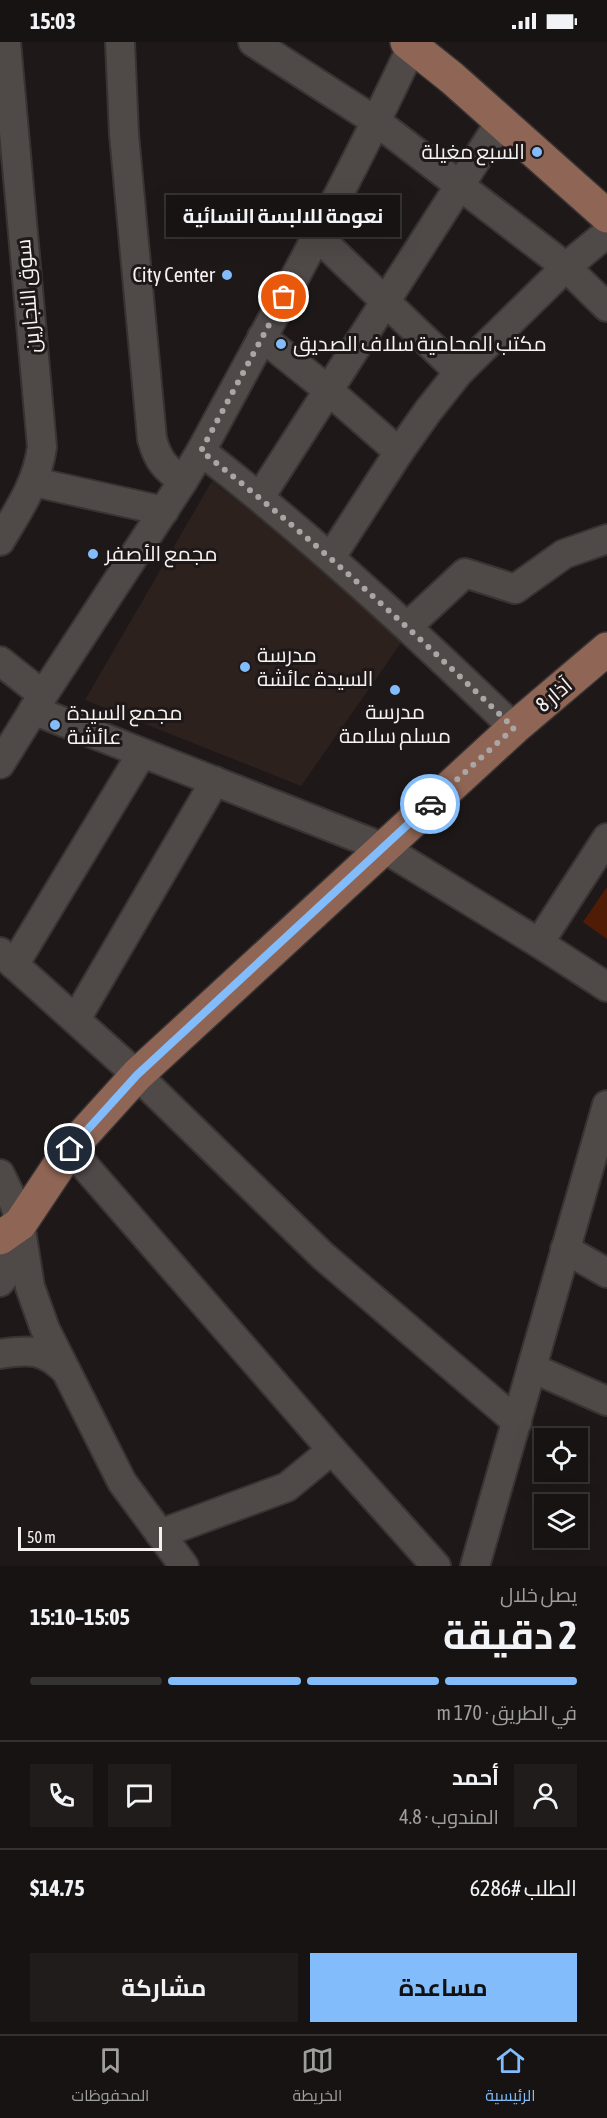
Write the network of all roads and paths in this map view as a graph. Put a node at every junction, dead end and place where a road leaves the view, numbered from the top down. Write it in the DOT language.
graph roads {
  1 [pos="6,42"];
  2 [pos="120,42"];
  3 [pos="253,42"];
  4 [pos="409,44"];
  5 [pos="501,121"];
  6 [pos="377,122"];
  7 [pos="459,187"];
  8 [pos="607,216"];
  9 [pos="607,233"];
  10 [pos="317,237"];
  11 [pos="566,267"];
  12 [pos="385,301"];
  13 [pos="607,307"];
  14 [pos="262,337"];
  15 [pos="459,372"];
  16 [pos="328,390"];
  17 [pos="201,451"];
  18 [pos="399,452"];
  19 [pos="183,481"];
  20 [pos="34,482"];
  21 [pos="260,497"];
  22 [pos="164,511"];
  23 [pos="607,539"];
  24 [pos="0,541"];
  25 [pos="331,557"];
  26 [pos="408,626"];
  27 [pos="607,649"];
  28 [pos="0,661"];
  29 [pos="38,702"];
  30 [pos="514,728"];
  31 [pos="142,753"];
  32 [pos="0,764"];
  33 [pos="215,781"];
  34 [pos="607,838"];
  35 [pos="382,847"];
  36 [pos="539,943"];
  37 [pos="7,958"];
  38 [pos="607,987"];
  39 [pos="75,1019"];
  40 [pos="137,1075"];
  41 [pos="607,1105"];
  42 [pos="70,1149"];
  43 [pos="0,1174"];
  44 [pos="10,1231"];
  45 [pos="565,1249"];
  46 [pos="607,1273"];
  47 [pos="0,1282"];
  48 [pos="0,1354"];
  49 [pos="532,1368"];
  50 [pos="69,1374"];
  51 [pos="607,1401"];
  52 [pos="517,1422"];
  53 [pos="332,1450"];
  54 [pos="160,1534"];
  55 [pos="184,1566"];
  56 [pos="436,1566"];
  57 [pos="475,1566"];
  1 -- 20 [label="street, سوق النجارين"];
  2 -- 19 [label="street"];
  3 -- 6 [label="street"];
  4 -- 5 [label="main road"];
  4 -- 6 [label="street"];
  5 -- 7 [label="street"];
  5 -- 8 [label="main road"];
  6 -- 7 [label="street"];
  6 -- 10 [label="street"];
  7 -- 11 [label="street"];
  7 -- 12 [label="street"];
  9 -- 11 [label="street"];
  10 -- 12 [label="street"];
  10 -- 14 [label="street"];
  11 -- 13 [label="street"];
  11 -- 15 [label="street"];
  12 -- 15 [label="street"];
  12 -- 16 [label="street"];
  14 -- 16 [label="street"];
  14 -- 17 [label="street"];
  15 -- 18 [label="street"];
  16 -- 18 [label="street"];
  16 -- 21 [label="street"];
  17 -- 19 [label="street"];
  17 -- 21 [label="street"];
  18 -- 25 [label="street"];
  19 -- 22 [label="street"];
  20 -- 22 [label="street"];
  20 -- 24 [label="street, سوق النجارين"];
  21 -- 25 [label="street"];
  22 -- 29 [label="street"];
  23 -- 26 [label="street"];
  25 -- 26 [label="street"];
  26 -- 30 [label="street"];
  27 -- 30 [label="main road, 8 آذار"];
  28 -- 29 [label="street"];
  29 -- 31 [label="street"];
  29 -- 32 [label="street"];
  30 -- 35 [label="main road, 8 آذار"];
  31 -- 33 [label="street"];
  31 -- 37 [label="street"];
  33 -- 35 [label="street"];
  33 -- 39 [label="street"];
  34 -- 36 [label="street"];
  35 -- 36 [label="street"];
  35 -- 40 [label="main road, 8 آذار"];
  36 -- 38 [label="street"];
  37 -- 39 [label="street"];
  39 -- 40 [label="street"];
  40 -- 42 [label="main road, 8 آذار"];
  40 -- 52 [label="street"];
  41 -- 45 [label="street"];
  42 -- 44 [label="main road, 8 آذار"];
  42 -- 53 [label="street"];
  43 -- 44 [label="street"];
  44 -- 47 [label="street"];
  44 -- 50 [label="street"];
  45 -- 46 [label="street"];
  45 -- 49 [label="street"];
  48 -- 50 [label="street"];
  49 -- 51 [label="street"];
  49 -- 52 [label="street"];
  50 -- 54 [label="street"];
  52 -- 57 [label="street"];
  53 -- 54 [label="street"];
  53 -- 56 [label="street"];
  54 -- 55 [label="street"];
}
